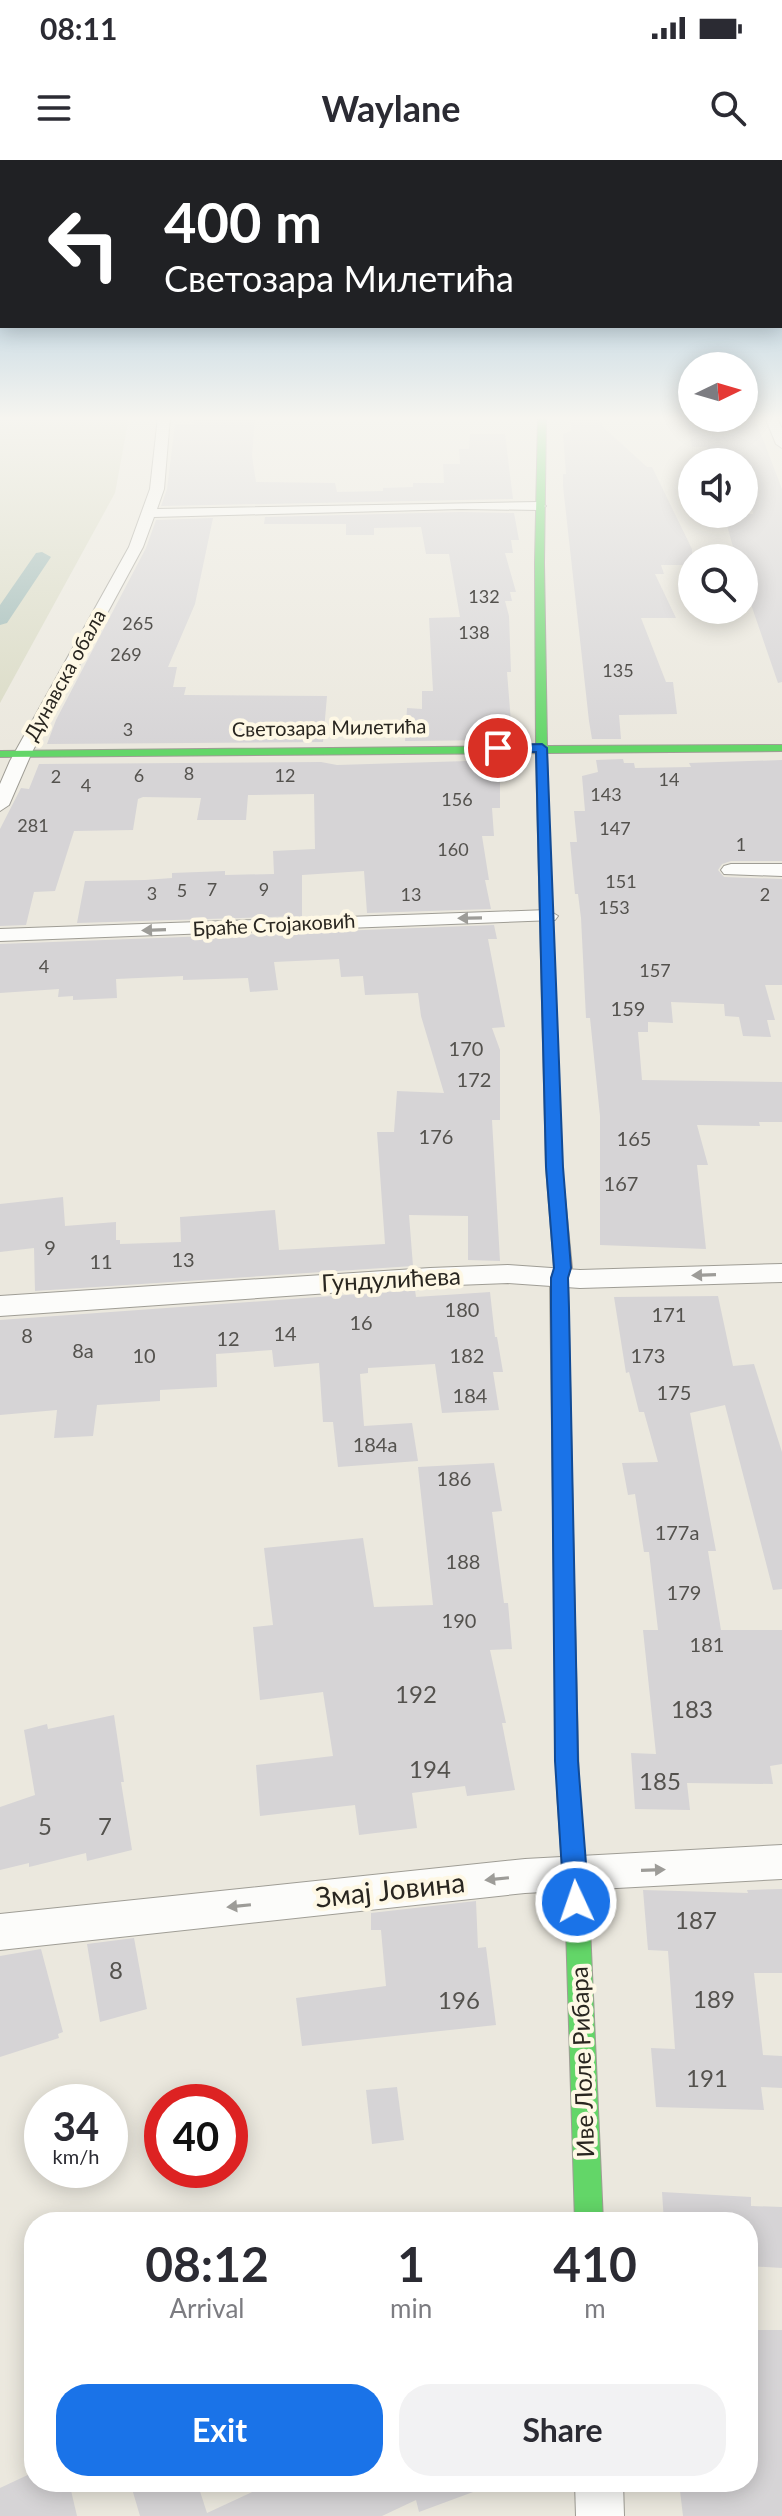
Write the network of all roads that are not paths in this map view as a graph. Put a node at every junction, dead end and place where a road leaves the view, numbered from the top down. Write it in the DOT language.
graph roads {
  1 [pos="144,527"];
  2 [pos="539,527"];
  3 [pos="542,748"];
  4 [pos="782,748"];
  5 [pos="20,753"];
  6 [pos="0,754"];
  7 [pos="0,805"];
  8 [pos="731,870"];
  9 [pos="782,870"];
  10 [pos="548,916"];
  11 [pos="0,935"];
  12 [pos="782,1273"];
  13 [pos="559,1278"];
  14 [pos="0,1306"];
  15 [pos="782,1862"];
  16 [pos="575,1874"];
  17 [pos="0,1932"];
  18 [pos="589,2212"];
  19 [pos="599,2492"];
  20 [pos="600,2516"];
  1 -- 5 [label="street, Дунавска обала"];
  2 -- 3 [label="street, Иве Лоле Рибара"];
  3 -- 4 [label="street, Светозара Милетића"];
  3 -- 5 [label="street, Светозара Милетића"];
  3 -- 10 [label="street, Иве Лоле Рибара"];
  5 -- 6 [label="street, Светозара Милетића"];
  5 -- 7 [label="street"];
  8 -- 9 [label="street"];
  10 -- 11 [label="street, Браће Стојаковић, one-way"];
  10 -- 13 [label="street, Иве Лоле Рибара"];
  12 -- 13 [label="street, Гундулићева, one-way"];
  13 -- 14 [label="street, Гундулићева"];
  13 -- 16 [label="street, Иве Лоле Рибара"];
  16 -- 15 [label="street, Змај Јовина, one-way"];
  16 -- 17 [label="street, Змај Јовина, one-way"];
  16 -- 18 [label="street, Иве Лоле Рибара"];
  19 -- 20 [label="street"];
}
